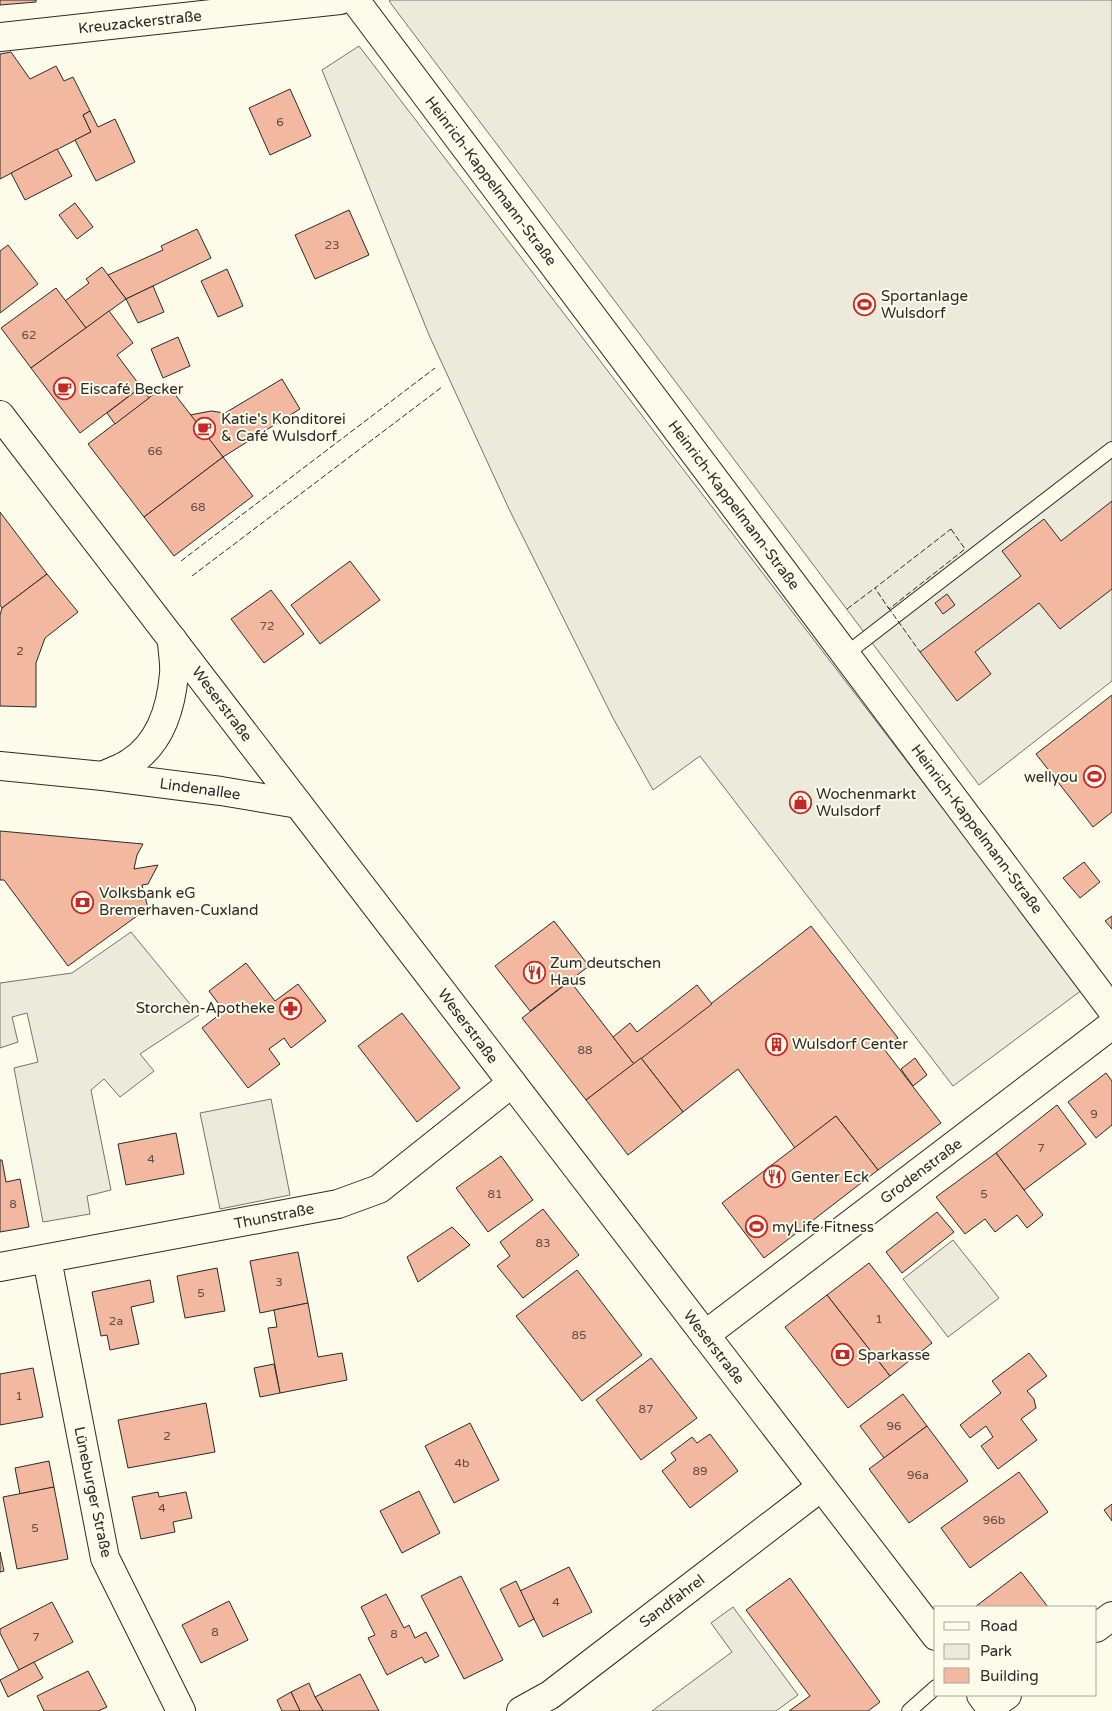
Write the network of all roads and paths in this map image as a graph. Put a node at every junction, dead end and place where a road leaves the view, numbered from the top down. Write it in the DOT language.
graph roads {
  1 [pos="340,0"];
  2 [pos="355,0"];
  3 [pos="0,37"];
  4 [pos="0,415"];
  5 [pos="1112,449"];
  6 [pos="172,639"];
  7 [pos="846,654"];
  8 [pos="0,766"];
  9 [pos="103,776"];
  10 [pos="298,804"];
  11 [pos="1112,1010"];
  12 [pos="1112,1025"];
  13 [pos="512,1083"];
  14 [pos="46,1259"];
  15 [pos="0,1267"];
  16 [pos="705,1335"];
  17 [pos="821,1487"];
  18 [pos="1112,1616"];
  19 [pos="1097,1627"];
  20 [pos="934,1633"];
  21 [pos="934,1689"];
  22 [pos="181,1711"];
  23 [pos="521,1711"];
  24 [pos="909,1711"];
  1 -- 3 [label="street, Kreuzackerstraße"];
  2 -- 7 [label="street, Heinrich-Kappelmann-Straße"];
  4 -- 6 [label="street, Weserstraße"];
  5 -- 7 [label="lane"];
  6 -- 9 [label="street"];
  6 -- 10 [label="street, Weserstraße"];
  7 -- 11 [label="street, Heinrich-Kappelmann-Straße"];
  8 -- 9 [label="street, Lindenallee"];
  9 -- 10 [label="street, Lindenallee"];
  10 -- 13 [label="street, Weserstraße"];
  12 -- 16 [label="street, Grodenstraße"];
  13 -- 14 [label="street, Thunstraße"];
  13 -- 16 [label="street, Weserstraße"];
  14 -- 15 [label="street, Thunstraße"];
  14 -- 22 [label="street, Lüneburger Straße"];
  16 -- 17 [label="street, Weserstraße"];
  17 -- 20 [label="street, Weserstraße"];
  17 -- 23 [label="street, Sandfahrel"];
  18 -- 19 [label="street"];
  21 -- 24 [label="lane"];
}
